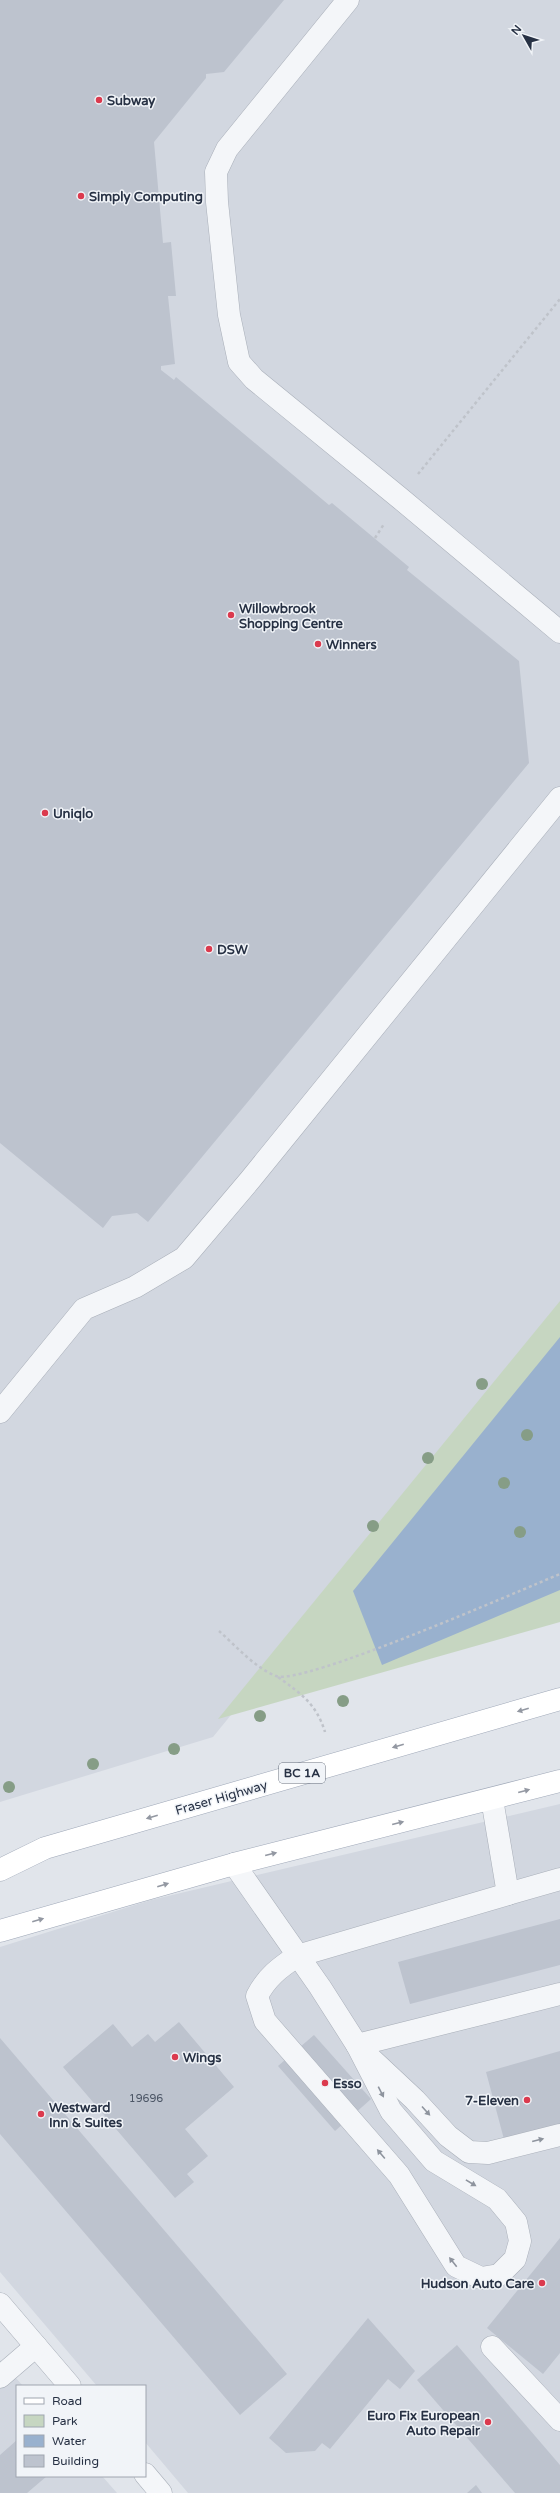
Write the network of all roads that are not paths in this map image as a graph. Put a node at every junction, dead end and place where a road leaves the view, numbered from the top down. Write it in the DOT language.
graph roads {
  1 [pos="348,0"];
  2 [pos="560,632"];
  3 [pos="560,798"];
  4 [pos="0,1412"];
  5 [pos="560,1699"];
  6 [pos="560,1781"];
  7 [pos="492,1799"];
  8 [pos="45,1848"];
  9 [pos="0,1861"];
  10 [pos="234,1864"];
  11 [pos="0,1870"];
  12 [pos="560,1879"];
  13 [pos="508,1894"];
  14 [pos="0,1931"];
  15 [pos="297,1956"];
  16 [pos="560,1994"];
  17 [pos="357,2045"];
  18 [pos="560,2135"];
  19 [pos="0,2304"];
  20 [pos="36,2346"];
  21 [pos="492,2347"];
  22 [pos="0,2377"];
  23 [pos="69,2385"];
  24 [pos="556,2408"];
  25 [pos="146,2475"];
  26 [pos="161,2493"];
  1 -- 2 [label="street"];
  3 -- 4 [label="street"];
  5 -- 8 [label="main road, Fraser Highway / BC 1A, one-way"];
  7 -- 6 [label="main road, one-way"];
  10 -- 7 [label="main road, one-way"];
  7 -- 13 [label="street"];
  8 -- 9 [label="street"];
  8 -- 11 [label="main road, Fraser Highway / BC 1A"];
  14 -- 10 [label="main road, one-way"];
  10 -- 15 [label="street"];
  12 -- 13 [label="street"];
  13 -- 15 [label="street"];
  15 -- 17 [label="street"];
  17 -- 15 [label="street, one-way"];
  16 -- 17 [label="street"];
  17 -- 18 [label="street, one-way"];
  19 -- 20 [label="street"];
  20 -- 22 [label="street"];
  20 -- 23 [label="street"];
  21 -- 24 [label="street"];
  25 -- 26 [label="street"];
}
